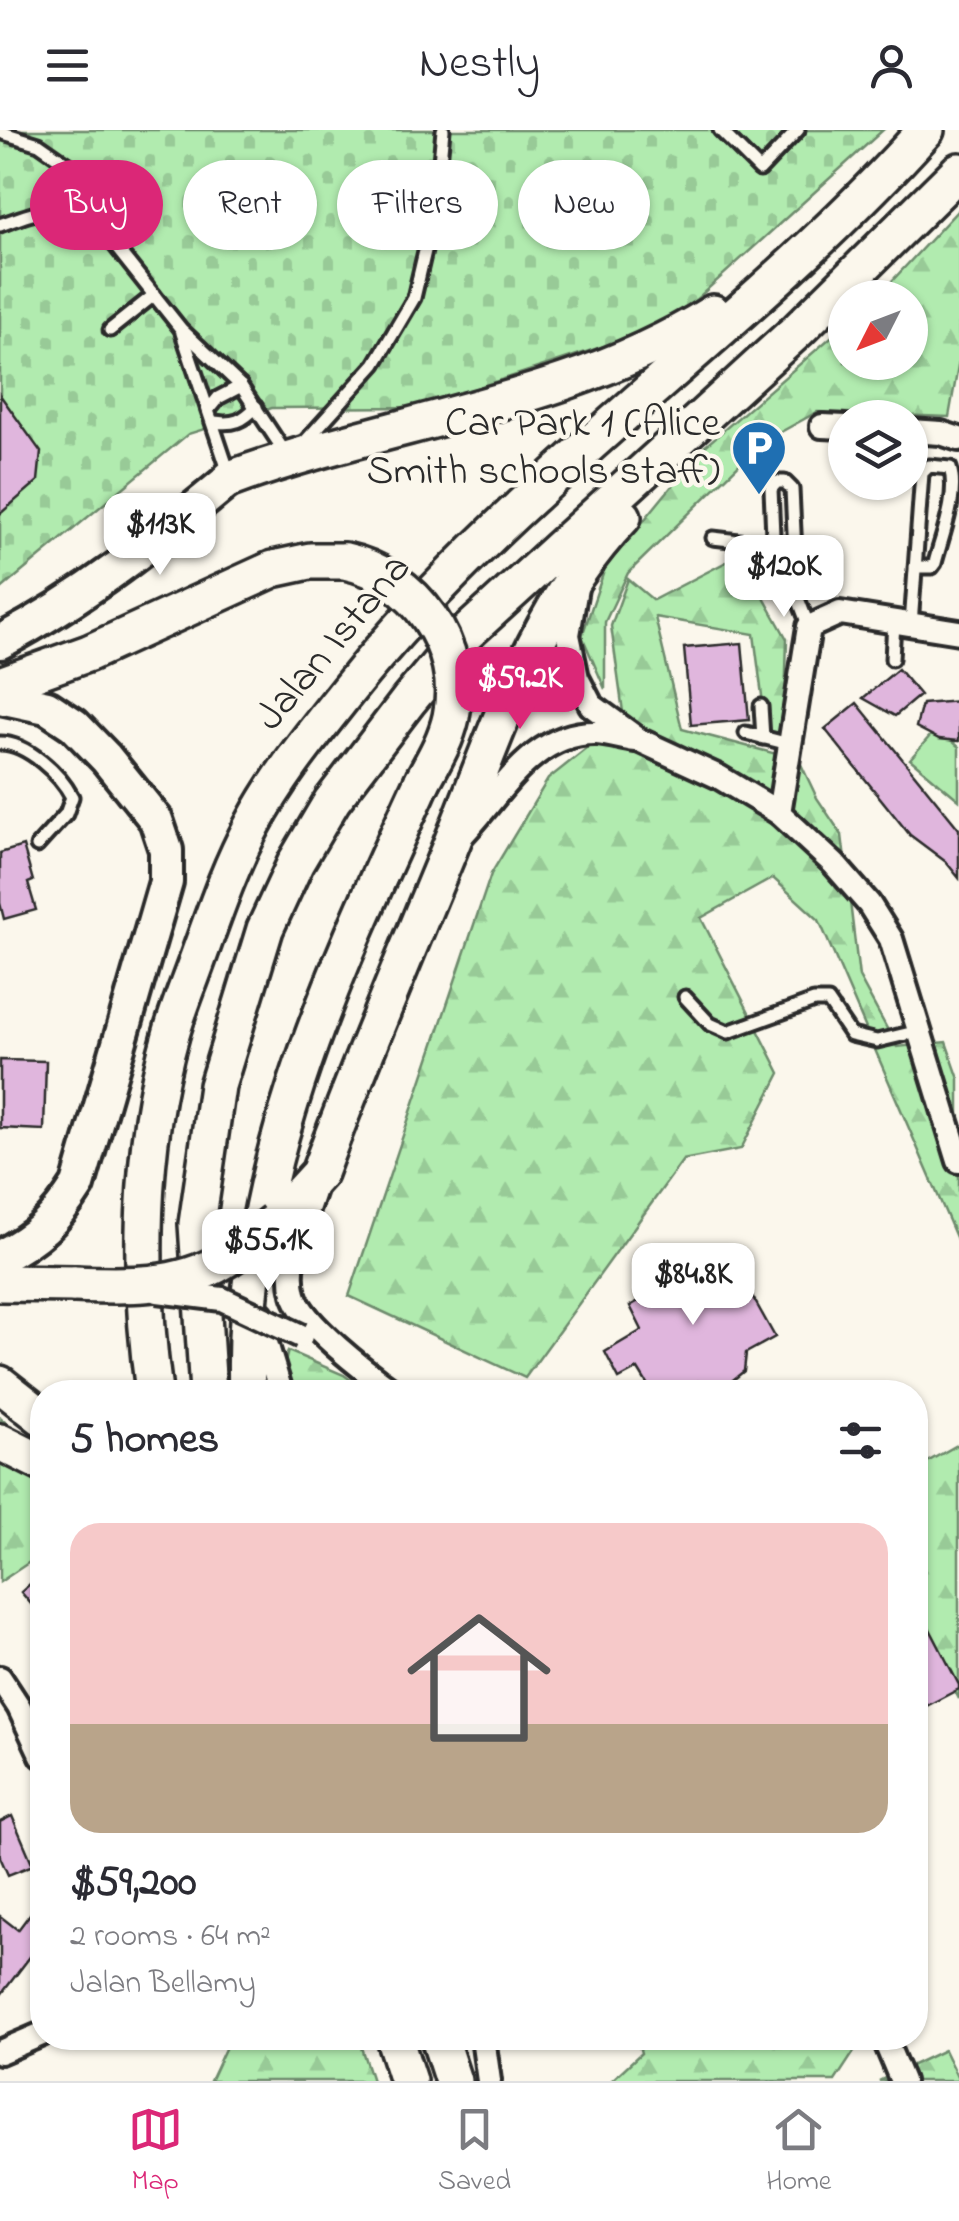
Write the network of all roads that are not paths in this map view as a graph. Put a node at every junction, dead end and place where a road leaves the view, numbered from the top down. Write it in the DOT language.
graph roads {
  1 [pos="443,130"];
  2 [pos="720,130"];
  3 [pos="926,130"];
  4 [pos="0,132"];
  5 [pos="788,133"];
  6 [pos="62,160"];
  7 [pos="959,171"];
  8 [pos="30,214"];
  9 [pos="0,225"];
  10 [pos="118,250"];
  11 [pos="794,262"];
  12 [pos="154,295"];
  13 [pos="181,329"];
  14 [pos="110,330"];
  15 [pos="798,330"];
  16 [pos="241,386"];
  17 [pos="256,407"];
  18 [pos="209,409"];
  19 [pos="214,422"];
  20 [pos="928,432"];
  21 [pos="959,439"];
  22 [pos="290,456"];
  23 [pos="230,478"];
  24 [pos="955,502"];
  25 [pos="713,538"];
  26 [pos="774,545"];
  27 [pos="584,563"];
  28 [pos="916,567"];
  29 [pos="797,596"];
  30 [pos="903,623"];
  31 [pos="809,627"];
  32 [pos="959,632"];
  33 [pos="0,639"];
  34 [pos="892,658"];
  35 [pos="0,685"];
  36 [pos="0,697"];
  37 [pos="761,706"];
  38 [pos="746,734"];
  39 [pos="762,738"];
  40 [pos="639,740"];
  41 [pos="0,743"];
  42 [pos="789,744"];
  43 [pos="779,814"];
  44 [pos="37,846"];
  45 [pos="451,846"];
  46 [pos="685,998"];
  47 [pos="919,1031"];
  48 [pos="959,1162"];
  49 [pos="319,1173"];
  50 [pos="265,1237"];
  51 [pos="0,1256"];
  52 [pos="0,1284"];
  53 [pos="121,1286"];
  54 [pos="368,1373"];
  55 [pos="152,1380"];
  56 [pos="207,1380"];
  57 [pos="247,1380"];
  58 [pos="277,1380"];
  59 [pos="378,1380"];
  60 [pos="0,1384"];
  61 [pos="30,1408"];
  62 [pos="0,1442"];
  63 [pos="30,1456"];
  64 [pos="0,1678"];
  65 [pos="30,1731"];
  66 [pos="30,2039"];
  67 [pos="398,2050"];
  68 [pos="443,2050"];
  69 [pos="484,2050"];
  70 [pos="889,2050"];
  71 [pos="0,2052"];
  72 [pos="408,2081"];
  73 [pos="453,2081"];
  74 [pos="489,2081"];
  75 [pos="902,2081"];
  1 -- 22 [label="lane"];
  2 -- 5 [label="lane"];
  3 -- 11 [label="main road, Jalan Istana"];
  4 -- 6 [label="lane"];
  7 -- 15 [label="main road"];
  8 -- 9 [label="lane"];
  10 -- 12 [label="lane"];
  11 -- 22 [label="main road"];
  11 -- 55 [label="main road, Jalan Istana"];
  12 -- 13 [label="lane"];
  12 -- 14 [label="lane"];
  13 -- 16 [label="lane"];
  13 -- 18 [label="lane"];
  15 -- 27 [label="main road"];
  15 -- 56 [label="main road"];
  16 -- 17 [label="lane"];
  16 -- 18 [label="lane"];
  17 -- 19 [label="lane"];
  17 -- 22 [label="lane"];
  18 -- 19 [label="lane"];
  19 -- 23 [label="lane"];
  20 -- 21 [label="street"];
  22 -- 23 [label="main road"];
  23 -- 33 [label="main road"];
  24 -- 28 [label="lane"];
  24 -- 28 [label="lane"];
  25 -- 26 [label="lane"];
  26 -- 29 [label="lane"];
  26 -- 29 [label="lane"];
  27 -- 40 [label="street"];
  27 -- 45 [label="main road"];
  28 -- 30 [label="lane"];
  29 -- 31 [label="lane"];
  30 -- 31 [label="street"];
  30 -- 32 [label="street"];
  30 -- 34 [label="lane"];
  31 -- 42 [label="street"];
  35 -- 50 [label="main road, bridge"];
  36 -- 51 [label="main road"];
  37 -- 39 [label="lane"];
  38 -- 39 [label="lane"];
  39 -- 42 [label="lane"];
  40 -- 43 [label="street"];
  40 -- 45 [label="street"];
  41 -- 44 [label="lane"];
  42 -- 43 [label="street"];
  43 -- 47 [label="street"];
  45 -- 49 [label="main road"];
  46 -- 47 [label="lane"];
  47 -- 48 [label="street"];
  49 -- 50 [label="main road"];
  49 -- 54 [label="street"];
  50 -- 53 [label="main road, bridge"];
  50 -- 57 [label="main road"];
  50 -- 58 [label="street"];
  52 -- 53 [label="main road, bridge"];
  53 -- 54 [label="street, bridge"];
  54 -- 59 [label="street"];
  60 -- 61 [label="main road"];
  62 -- 63 [label="main road"];
  64 -- 65 [label="street"];
  66 -- 71 [label="street"];
  67 -- 72 [label="main road"];
  68 -- 73 [label="main road"];
  69 -- 74 [label="street"];
  70 -- 75 [label="street"];
}
